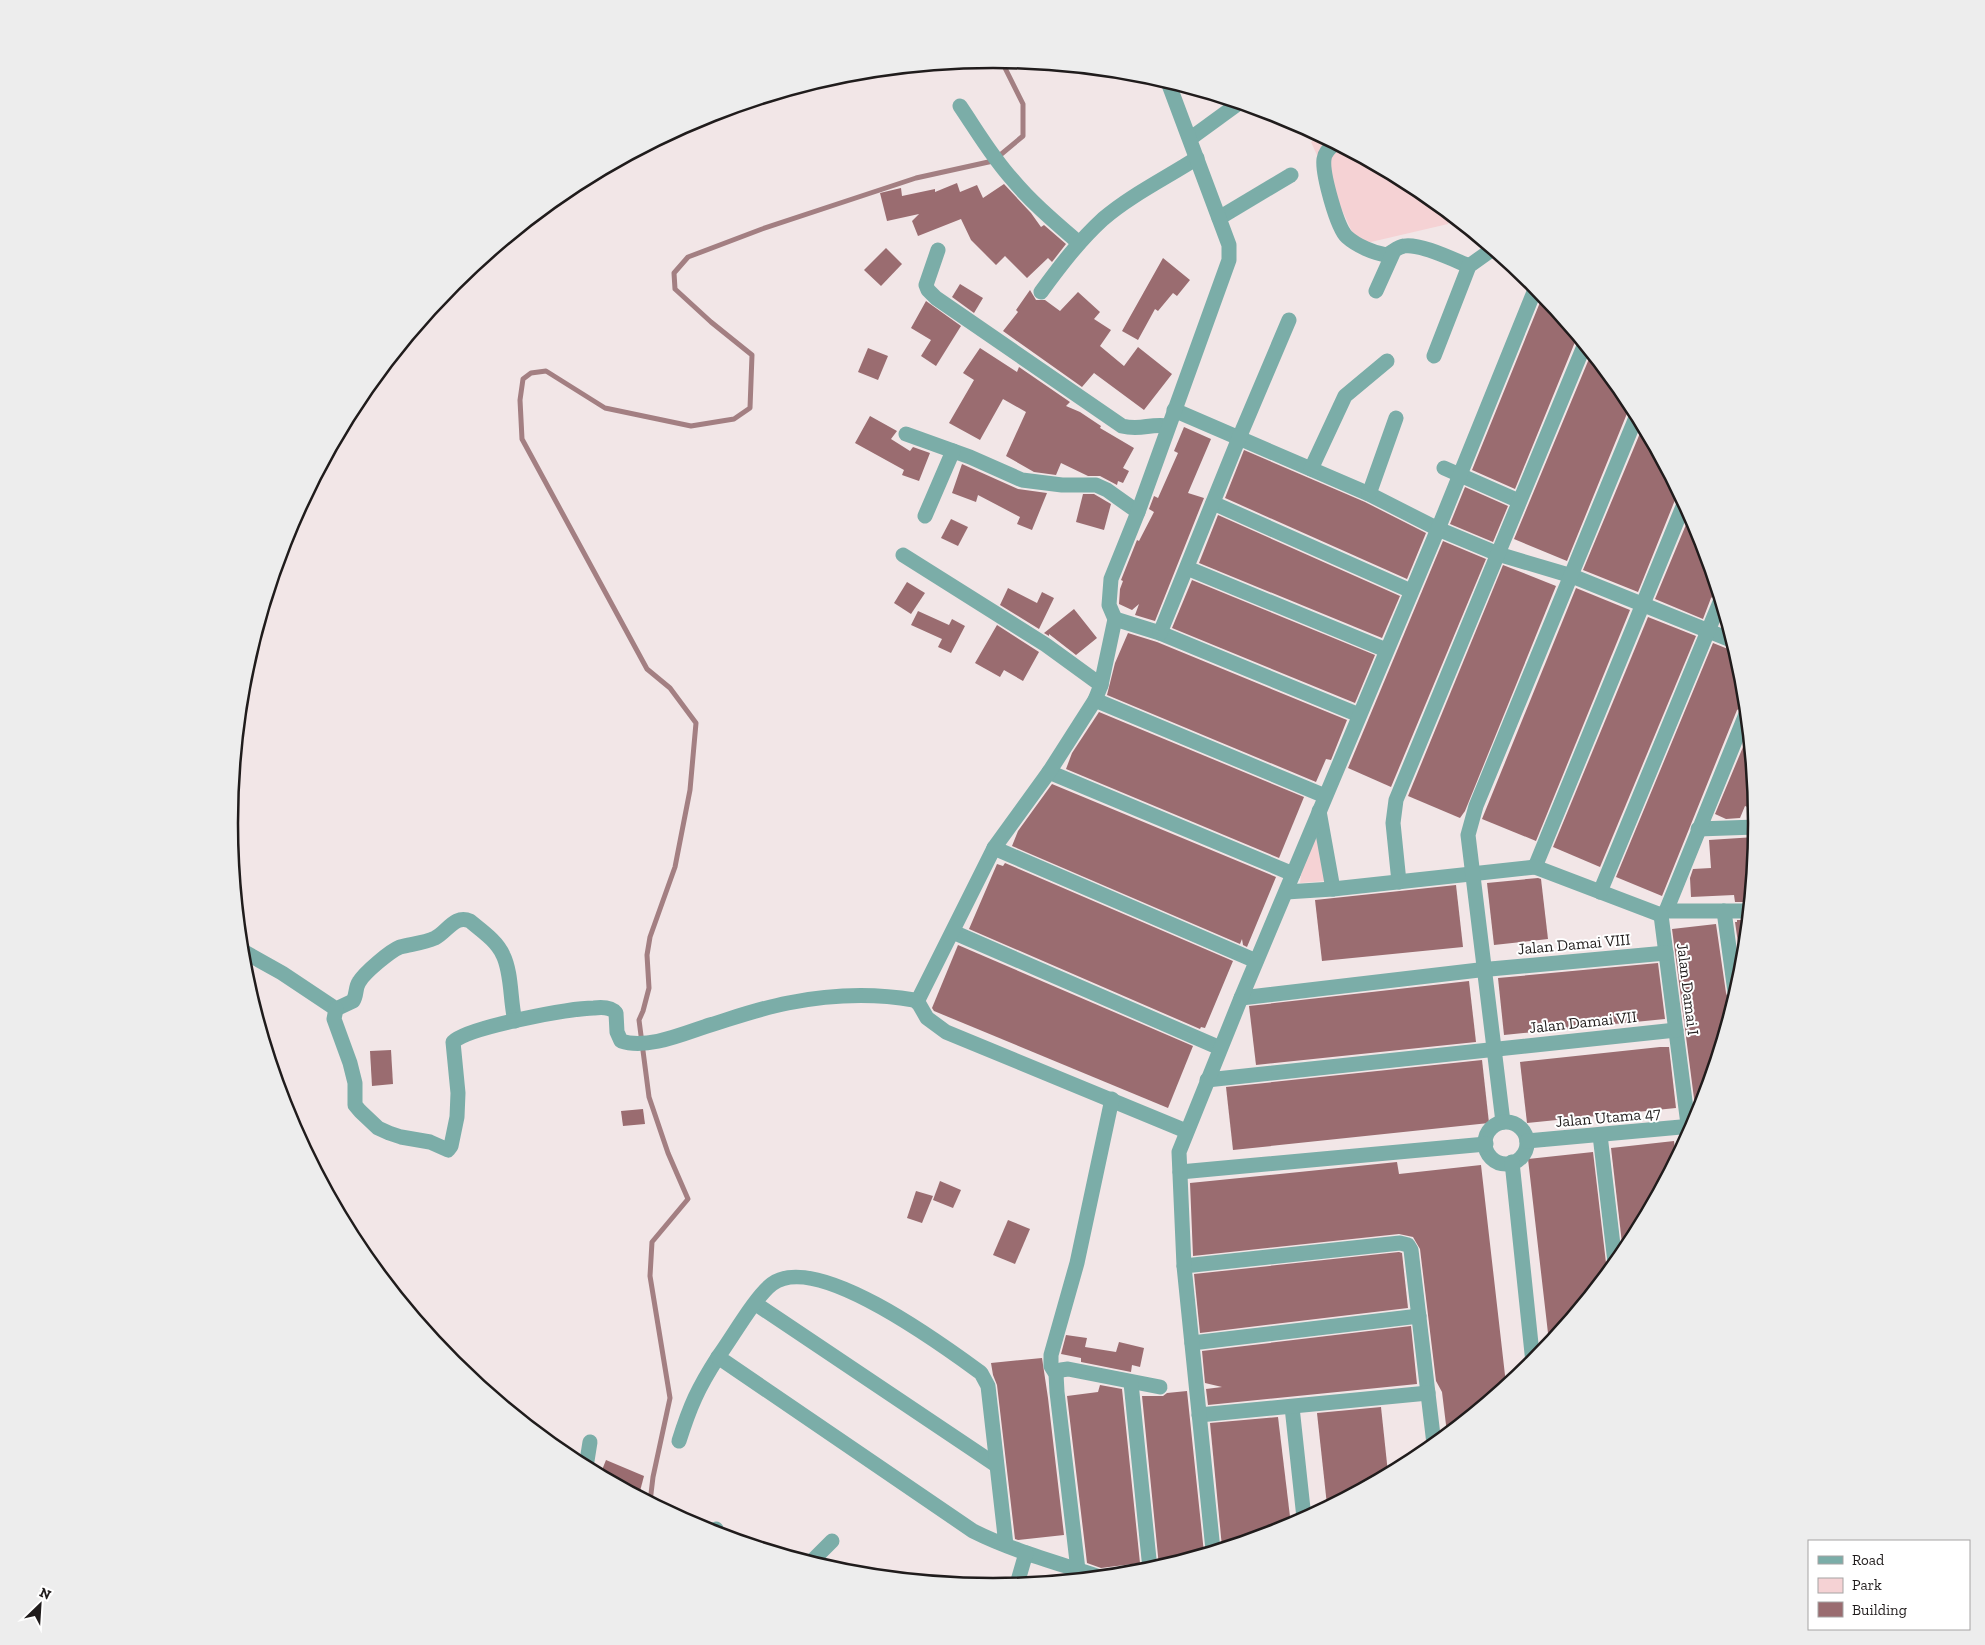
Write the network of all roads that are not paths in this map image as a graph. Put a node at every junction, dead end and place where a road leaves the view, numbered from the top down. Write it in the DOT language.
graph roads {
  1 [pos="1171,89"];
  2 [pos="960,106"];
  3 [pos="1233,107"];
  4 [pos="1191,138"];
  5 [pos="1331,148"];
  6 [pos="1197,158"];
  7 [pos="1291,175"];
  8 [pos="1219,218"];
  9 [pos="1079,243"];
  10 [pos="938,250"];
  11 [pos="1394,251"];
  12 [pos="1489,254"];
  13 [pos="1469,266"];
  14 [pos="1376,291"];
  15 [pos="1041,292"];
  16 [pos="1532,296"];
  17 [pos="1290,320"];
  18 [pos="1582,352"];
  19 [pos="1434,356"];
  20 [pos="1387,361"];
  21 [pos="1174,410"];
  22 [pos="1396,418"];
  23 [pos="1633,424"];
  24 [pos="1168,426"];
  25 [pos="906,434"];
  26 [pos="1239,438"];
  27 [pos="953,451"];
  28 [pos="1444,468"];
  29 [pos="1311,469"];
  30 [pos="1460,475"];
  31 [pos="1369,494"];
  32 [pos="1519,501"];
  33 [pos="1213,503"];
  34 [pos="1138,512"];
  35 [pos="1680,512"];
  36 [pos="925,516"];
  37 [pos="1438,529"];
  38 [pos="1498,554"];
  39 [pos="903,555"];
  40 [pos="1187,568"];
  41 [pos="1572,576"];
  42 [pos="1411,591"];
  43 [pos="1642,604"];
  44 [pos="1717,610"];
  45 [pos="1115,619"];
  46 [pos="1708,630"];
  47 [pos="1160,633"];
  48 [pos="1724,637"];
  49 [pos="1386,650"];
  50 [pos="1101,685"];
  51 [pos="1095,700"];
  52 [pos="1358,716"];
  53 [pos="1741,726"];
  54 [pos="1049,772"];
  55 [pos="1325,796"];
  56 [pos="1319,811"];
  57 [pos="1748,827"];
  58 [pos="1698,829"];
  59 [pos="994,848"];
  60 [pos="1535,867"];
  61 [pos="1293,874"];
  62 [pos="1473,874"];
  63 [pos="1399,882"];
  64 [pos="1332,889"];
  65 [pos="1286,892"];
  66 [pos="1600,892"];
  67 [pos="1724,911"];
  68 [pos="1742,912"];
  69 [pos="1663,913"];
  70 [pos="953,932"];
  71 [pos="1666,953"];
  72 [pos="250,955"];
  73 [pos="1256,961"];
  74 [pos="1485,970"];
  75 [pos="1732,973"];
  76 [pos="1241,998"];
  77 [pos="917,1002"];
  78 [pos="336,1009"];
  79 [pos="515,1021"];
  80 [pos="1676,1030"];
  81 [pos="1220,1048"];
  82 [pos="1494,1050"];
  83 [pos="1207,1080"];
  84 [pos="1112,1099"];
  85 [pos="1688,1115"];
  86 [pos="1503,1122"];
  87 [pos="1682,1129"];
  88 [pos="1186,1131"];
  89 [pos="1600,1135"];
  90 [pos="1527,1142"];
  91 [pos="1486,1144"];
  92 [pos="1512,1162"];
  93 [pos="1180,1172"];
  94 [pos="1614,1251"];
  95 [pos="1184,1266"];
  96 [pos="756,1304"];
  97 [pos="1419,1316"];
  98 [pos="1192,1344"];
  99 [pos="1531,1351"];
  100 [pos="718,1357"];
  101 [pos="1056,1374"];
  102 [pos="1131,1383"];
  103 [pos="1160,1388"];
  104 [pos="1428,1393"];
  105 [pos="1292,1407"];
  106 [pos="1199,1415"];
  107 [pos="1433,1435"];
  108 [pos="680,1441"];
  109 [pos="590,1442"];
  110 [pos="587,1459"];
  111 [pos="996,1465"];
  112 [pos="1303,1510"];
  113 [pos="832,1541"];
  114 [pos="1212,1544"];
  115 [pos="1006,1545"];
  116 [pos="1026,1553"];
  117 [pos="817,1556"];
  118 [pos="1149,1561"];
  119 [pos="1078,1570"];
  120 [pos="1084,1572"];
  121 [pos="1019,1577"];
  1 -- 4 [label="street"];
  2 -- 9 [label="street"];
  3 -- 4 [label="street"];
  4 -- 6 [label="street"];
  5 -- 11 [label="street"];
  6 -- 8 [label="street"];
  6 -- 9 [label="street"];
  7 -- 8 [label="street"];
  8 -- 21 [label="street"];
  9 -- 15 [label="street"];
  10 -- 24 [label="street"];
  11 -- 13 [label="street"];
  11 -- 14 [label="street"];
  12 -- 13 [label="street"];
  13 -- 19 [label="street"];
  16 -- 30 [label="street"];
  17 -- 26 [label="street"];
  18 -- 32 [label="street"];
  20 -- 29 [label="street"];
  21 -- 24 [label="street"];
  21 -- 26 [label="street"];
  22 -- 31 [label="street"];
  23 -- 41 [label="street"];
  24 -- 34 [label="street"];
  25 -- 27 [label="street"];
  26 -- 29 [label="street"];
  26 -- 33 [label="street"];
  27 -- 34 [label="street"];
  27 -- 36 [label="street"];
  28 -- 30 [label="street"];
  29 -- 31 [label="street"];
  30 -- 32 [label="street"];
  30 -- 37 [label="street"];
  31 -- 37 [label="street"];
  32 -- 38 [label="street"];
  33 -- 40 [label="street"];
  33 -- 42 [label="street"];
  34 -- 45 [label="street"];
  35 -- 43 [label="street"];
  37 -- 38 [label="street"];
  37 -- 42 [label="street"];
  38 -- 41 [label="street"];
  38 -- 63 [label="street"];
  39 -- 50 [label="street"];
  40 -- 47 [label="street"];
  40 -- 49 [label="street"];
  41 -- 43 [label="street"];
  41 -- 62 [label="street"];
  42 -- 49 [label="street"];
  43 -- 46 [label="street"];
  43 -- 60 [label="street"];
  44 -- 46 [label="street"];
  45 -- 47 [label="street"];
  45 -- 50 [label="street"];
  46 -- 48 [label="street"];
  46 -- 66 [label="street"];
  47 -- 52 [label="street"];
  49 -- 52 [label="street"];
  50 -- 51 [label="street"];
  51 -- 54 [label="street"];
  51 -- 55 [label="street"];
  52 -- 55 [label="street"];
  53 -- 58 [label="street"];
  54 -- 59 [label="street"];
  54 -- 61 [label="street"];
  55 -- 56 [label="street"];
  56 -- 61 [label="street"];
  56 -- 64 [label="street"];
  57 -- 58 [label="street"];
  58 -- 69 [label="street"];
  59 -- 70 [label="street"];
  59 -- 73 [label="street"];
  60 -- 62 [label="street"];
  60 -- 66 [label="street"];
  61 -- 65 [label="street"];
  62 -- 63 [label="street"];
  62 -- 74 [label="street"];
  63 -- 64 [label="street"];
  64 -- 65 [label="street"];
  65 -- 73 [label="street"];
  66 -- 69 [label="street"];
  67 -- 68 [label="street"];
  67 -- 69 [label="street"];
  67 -- 75 [label="street"];
  69 -- 71 [label="street, Jalan Damai I"];
  70 -- 77 [label="street"];
  70 -- 81 [label="street"];
  71 -- 74 [label="street, Jalan Damai VIII"];
  71 -- 80 [label="street, Jalan Damai I"];
  72 -- 78 [label="street"];
  73 -- 76 [label="street"];
  74 -- 76 [label="street, Jalan Damai VIII"];
  74 -- 82 [label="street"];
  76 -- 81 [label="street"];
  77 -- 79 [label="street"];
  77 -- 84 [label="street"];
  78 -- 79 [label="street"];
  78 -- 79 [label="street"];
  80 -- 82 [label="street, Jalan Damai VII"];
  80 -- 85 [label="street, Jalan Damai I"];
  81 -- 83 [label="street"];
  82 -- 83 [label="street, Jalan Damai VII"];
  82 -- 86 [label="street"];
  83 -- 88 [label="street"];
  84 -- 88 [label="street"];
  84 -- 101 [label="street"];
  86 -- 90 [label="street"];
  86 -- 91 [label="street"];
  87 -- 89 [label="street, Jalan Utama 47"];
  88 -- 93 [label="street"];
  89 -- 90 [label="street, Jalan Utama 47"];
  89 -- 94 [label="street"];
  90 -- 92 [label="street"];
  91 -- 92 [label="street"];
  91 -- 93 [label="street"];
  92 -- 99 [label="street"];
  93 -- 95 [label="street"];
  95 -- 97 [label="street"];
  95 -- 98 [label="street"];
  96 -- 100 [label="street"];
  96 -- 111 [label="street"];
  96 -- 111 [label="street"];
  97 -- 98 [label="street"];
  97 -- 104 [label="street"];
  98 -- 106 [label="street"];
  100 -- 108 [label="street"];
  100 -- 115 [label="street"];
  101 -- 102 [label="street"];
  101 -- 119 [label="street"];
  102 -- 103 [label="street"];
  102 -- 118 [label="street"];
  104 -- 105 [label="street"];
  104 -- 107 [label="street"];
  105 -- 106 [label="street"];
  105 -- 112 [label="street"];
  106 -- 114 [label="street"];
  109 -- 110 [label="street"];
  111 -- 115 [label="street"];
  113 -- 117 [label="street"];
  115 -- 116 [label="street"];
  116 -- 119 [label="street"];
  116 -- 121 [label="street"];
  119 -- 120 [label="street"];
}
